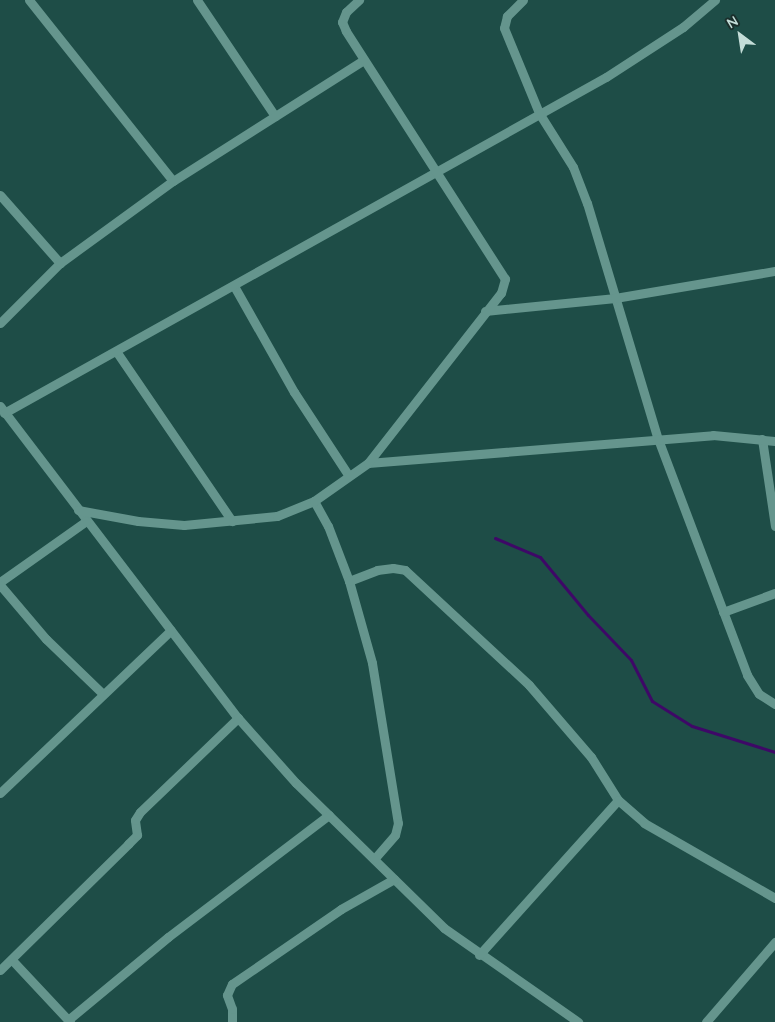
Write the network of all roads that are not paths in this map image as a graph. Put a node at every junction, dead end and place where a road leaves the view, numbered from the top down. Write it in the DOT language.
graph roads {
  1 [pos="29,0"];
  2 [pos="197,0"];
  3 [pos="359,0"];
  4 [pos="523,0"];
  5 [pos="715,0"];
  6 [pos="364,60"];
  7 [pos="539,113"];
  8 [pos="275,116"];
  9 [pos="437,173"];
  10 [pos="173,181"];
  11 [pos="0,195"];
  12 [pos="60,263"];
  13 [pos="775,271"];
  14 [pos="234,286"];
  15 [pos="615,298"];
  16 [pos="486,311"];
  17 [pos="0,323"];
  18 [pos="116,351"];
  19 [pos="2,410"];
  20 [pos="658,440"];
  21 [pos="762,440"];
  22 [pos="775,441"];
  23 [pos="368,464"];
  24 [pos="349,476"];
  25 [pos="314,502"];
  26 [pos="78,510"];
  27 [pos="86,521"];
  28 [pos="232,521"];
  29 [pos="775,526"];
  30 [pos="350,581"];
  31 [pos="0,584"];
  32 [pos="775,593"];
  33 [pos="723,612"];
  34 [pos="171,630"];
  35 [pos="103,694"];
  36 [pos="775,704"];
  37 [pos="238,718"];
  38 [pos="0,793"];
  39 [pos="618,800"];
  40 [pos="329,815"];
  41 [pos="374,859"];
  42 [pos="394,879"];
  43 [pos="775,898"];
  44 [pos="775,942"];
  45 [pos="479,955"];
  46 [pos="12,960"];
  47 [pos="0,970"];
  48 [pos="69,1021"];
  49 [pos="232,1022"];
  50 [pos="578,1022"];
  51 [pos="706,1022"];
  1 -- 10 [label="street"];
  2 -- 8 [label="street"];
  3 -- 6 [label="street"];
  4 -- 7 [label="street"];
  5 -- 7 [label="street"];
  6 -- 8 [label="street"];
  6 -- 9 [label="street"];
  7 -- 9 [label="street"];
  7 -- 15 [label="street"];
  8 -- 10 [label="street"];
  9 -- 14 [label="street"];
  9 -- 16 [label="street"];
  10 -- 12 [label="street"];
  11 -- 12 [label="street"];
  12 -- 17 [label="street"];
  13 -- 15 [label="street"];
  14 -- 18 [label="street"];
  14 -- 24 [label="street"];
  15 -- 16 [label="street"];
  15 -- 20 [label="street"];
  16 -- 23 [label="street"];
  18 -- 19 [label="street"];
  18 -- 28 [label="street"];
  19 -- 26 [label="street"];
  20 -- 21 [label="street"];
  20 -- 23 [label="street"];
  20 -- 33 [label="street"];
  21 -- 22 [label="street"];
  21 -- 29 [label="street"];
  23 -- 24 [label="street"];
  24 -- 25 [label="street"];
  25 -- 28 [label="street"];
  25 -- 30 [label="street"];
  26 -- 27 [label="street"];
  26 -- 28 [label="street"];
  27 -- 31 [label="street"];
  27 -- 34 [label="street"];
  30 -- 39 [label="street"];
  30 -- 41 [label="street"];
  31 -- 35 [label="street"];
  32 -- 33 [label="street"];
  33 -- 36 [label="street"];
  34 -- 35 [label="street"];
  34 -- 37 [label="street"];
  35 -- 38 [label="street"];
  37 -- 40 [label="street"];
  37 -- 46 [label="street"];
  39 -- 43 [label="street"];
  39 -- 45 [label="street"];
  40 -- 41 [label="street"];
  40 -- 48 [label="street"];
  41 -- 42 [label="street"];
  42 -- 45 [label="street"];
  42 -- 49 [label="street"];
  44 -- 51 [label="street"];
  45 -- 50 [label="street"];
  46 -- 47 [label="street"];
  46 -- 48 [label="street"];
}
